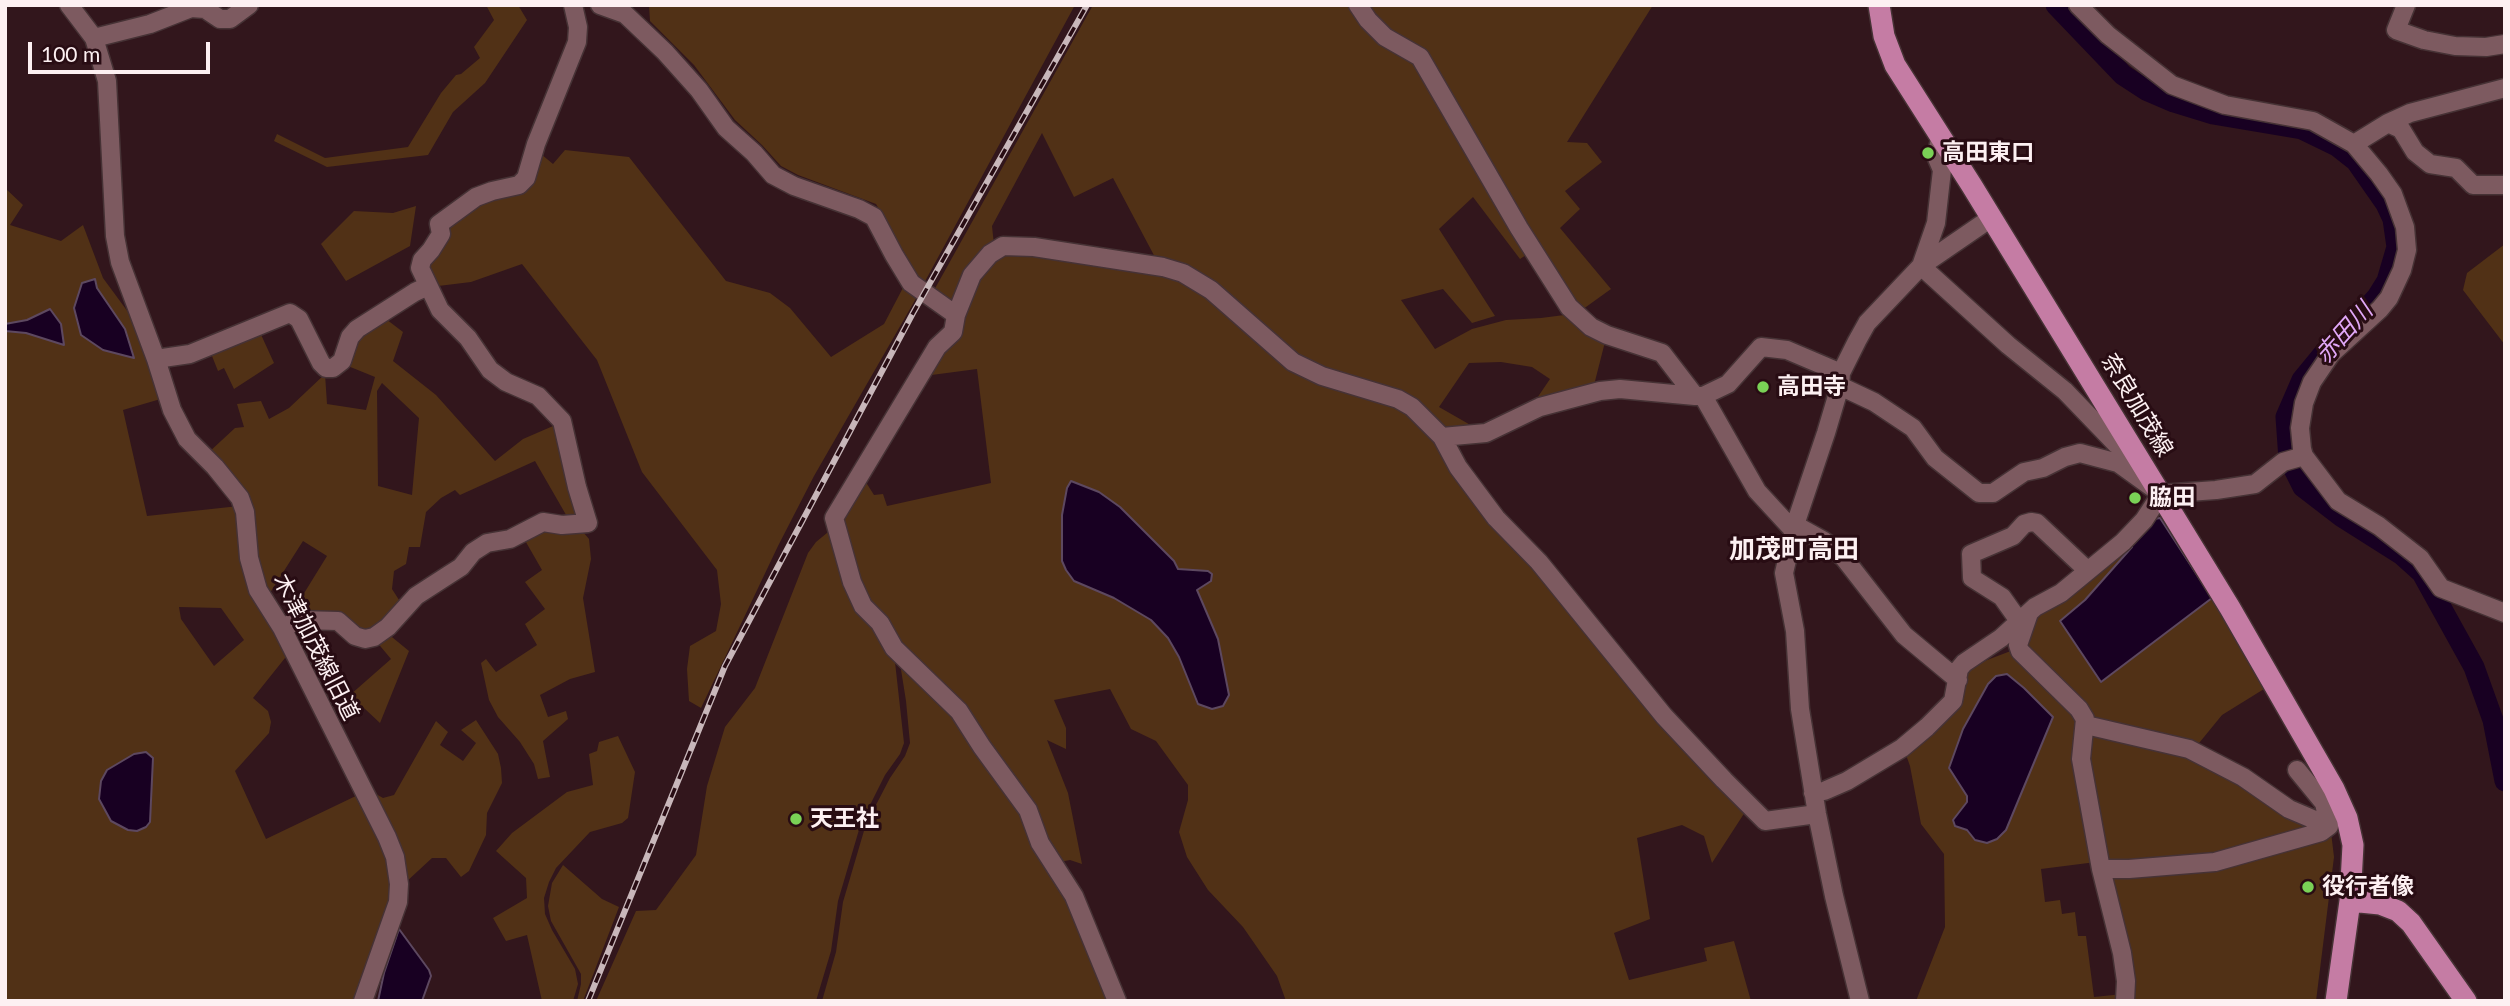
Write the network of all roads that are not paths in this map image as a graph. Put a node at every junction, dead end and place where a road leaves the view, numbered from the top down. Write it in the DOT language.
graph roads {
  1 [pos="69,5"];
  2 [pos="249,5"];
  3 [pos="573,5"];
  4 [pos="600,5"];
  5 [pos="1358,5"];
  6 [pos="1879,5"];
  7 [pos="2078,5"];
  8 [pos="2406,5"];
  9 [pos="94,38"];
  10 [pos="2505,44"];
  11 [pos="2505,88"];
  12 [pos="2388,123"];
  13 [pos="1941,136"];
  14 [pos="2354,144"];
  15 [pos="2505,185"];
  16 [pos="1991,218"];
  17 [pos="1921,265"];
  18 [pos="428,286"];
  19 [pos="956,315"];
  20 [pos="156,359"];
  21 [pos="1840,379"];
  22 [pos="1699,396"];
  23 [pos="1441,438"];
  24 [pos="2134,453"];
  25 [pos="2304,456"];
  26 [pos="2161,494"];
  27 [pos="1794,527"];
  28 [pos="2087,570"];
  29 [pos="2505,613"];
  30 [pos="2024,617"];
  31 [pos="282,628"];
  32 [pos="2018,645"];
  33 [pos="1958,675"];
  34 [pos="2086,725"];
  35 [pos="2297,770"];
  36 [pos="1813,793"];
  37 [pos="2329,796"];
  38 [pos="1817,814"];
  39 [pos="2329,826"];
  40 [pos="2101,869"];
  41 [pos="2350,901"];
  42 [pos="363,1001"];
  43 [pos="1117,1001"];
  44 [pos="1860,1001"];
  45 [pos="2125,1001"];
  46 [pos="2336,1001"];
  47 [pos="2466,1001"];
  1 -- 9 [label="street, 木津加茂線旧道"];
  2 -- 9 [label="street"];
  3 -- 18 [label="street"];
  4 -- 19 [label="street"];
  5 -- 22 [label="street"];
  6 -- 13 [label="main road, 奈良加茂線"];
  7 -- 14 [label="street"];
  8 -- 10 [label="street"];
  9 -- 20 [label="street, 木津加茂線旧道"];
  11 -- 12 [label="street"];
  12 -- 14 [label="street"];
  12 -- 15 [label="street"];
  13 -- 16 [label="main road, 奈良加茂線"];
  13 -- 17 [label="street"];
  14 -- 25 [label="street"];
  16 -- 17 [label="street"];
  16 -- 24 [label="main road, 奈良加茂線"];
  17 -- 21 [label="street"];
  17 -- 24 [label="street"];
  18 -- 20 [label="street"];
  18 -- 31 [label="street"];
  19 -- 23 [label="street"];
  19 -- 43 [label="street"];
  20 -- 31 [label="street, 木津加茂線旧道"];
  21 -- 22 [label="street"];
  21 -- 26 [label="street"];
  21 -- 27 [label="street"];
  22 -- 23 [label="street"];
  22 -- 27 [label="street"];
  23 -- 38 [label="street"];
  24 -- 26 [label="main road, 奈良加茂線"];
  25 -- 26 [label="street"];
  25 -- 29 [label="street"];
  26 -- 28 [label="street"];
  26 -- 37 [label="main road, 奈良加茂線"];
  27 -- 33 [label="street"];
  27 -- 36 [label="street"];
  28 -- 30 [label="street"];
  28 -- 30 [label="street"];
  30 -- 32 [label="street"];
  30 -- 33 [label="street"];
  31 -- 42 [label="street, 木津加茂線旧道"];
  32 -- 33 [label="street"];
  32 -- 34 [label="street"];
  33 -- 36 [label="street"];
  34 -- 39 [label="street"];
  34 -- 40 [label="street"];
  35 -- 37 [label="street"];
  36 -- 38 [label="street"];
  37 -- 39 [label="street"];
  37 -- 41 [label="main road, 奈良加茂線"];
  38 -- 44 [label="street"];
  39 -- 40 [label="street"];
  40 -- 45 [label="street"];
  41 -- 46 [label="main road, 奈良加茂線"];
  41 -- 47 [label="main road"];
}
